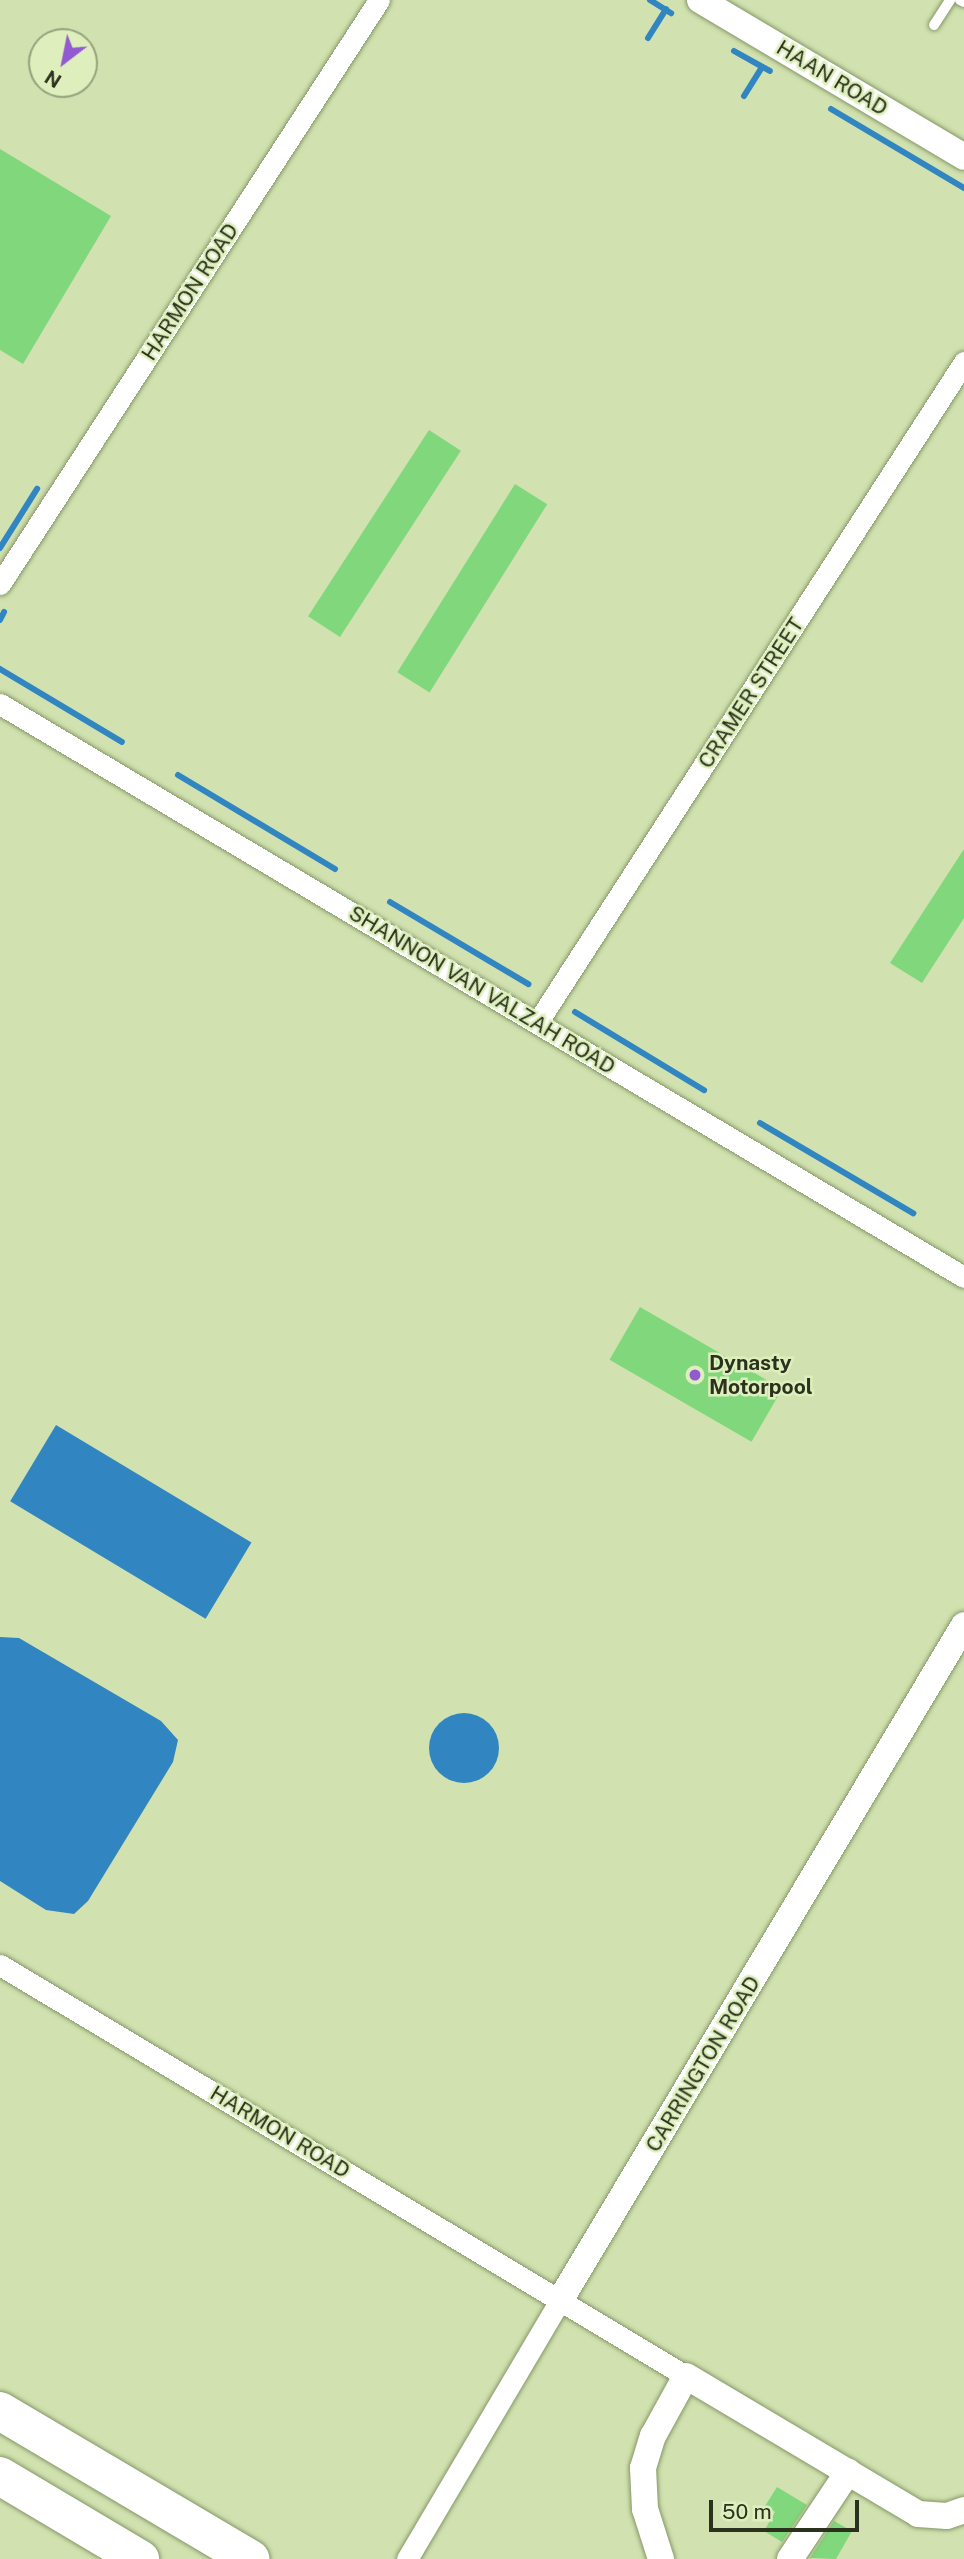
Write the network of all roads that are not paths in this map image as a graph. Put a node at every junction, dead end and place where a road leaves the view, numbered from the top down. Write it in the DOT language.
graph roads {
  1 [pos="379,0"];
  2 [pos="700,0"];
  3 [pos="950,0"];
  4 [pos="934,25"];
  5 [pos="964,157"];
  6 [pos="964,362"];
  7 [pos="0,584"];
  8 [pos="0,704"];
  9 [pos="537,1023"];
  10 [pos="964,1277"];
  11 [pos="964,1625"];
  12 [pos="0,1965"];
  13 [pos="561,2299"];
  14 [pos="687,2376"];
  15 [pos="0,2411"];
  16 [pos="848,2472"];
  17 [pos="0,2476"];
  18 [pos="964,2510"];
  19 [pos="140,2559"];
  20 [pos="250,2559"];
  21 [pos="407,2559"];
  22 [pos="661,2559"];
  23 [pos="790,2559"];
  24 [pos="808,2559"];
  1 -- 7 [label="street, HARMON ROAD"];
  2 -- 5 [label="street, HAAN ROAD"];
  3 -- 4 [label="lane"];
  6 -- 9 [label="street, CRAMER STREET"];
  8 -- 9 [label="street, SHANNON VAN VALZAH ROAD"];
  9 -- 10 [label="street, SHANNON VAN VALZAH ROAD"];
  11 -- 13 [label="street, CARRINGTON ROAD"];
  12 -- 13 [label="street, HARMON ROAD"];
  13 -- 14 [label="street, HARMON ROAD"];
  13 -- 21 [label="street, CARRINGTON ROAD"];
  14 -- 16 [label="street"];
  14 -- 22 [label="street"];
  15 -- 20 [label="highway"];
  16 -- 18 [label="street"];
  16 -- 23 [label="street"];
  16 -- 24 [label="street"];
  17 -- 19 [label="highway"];
}
